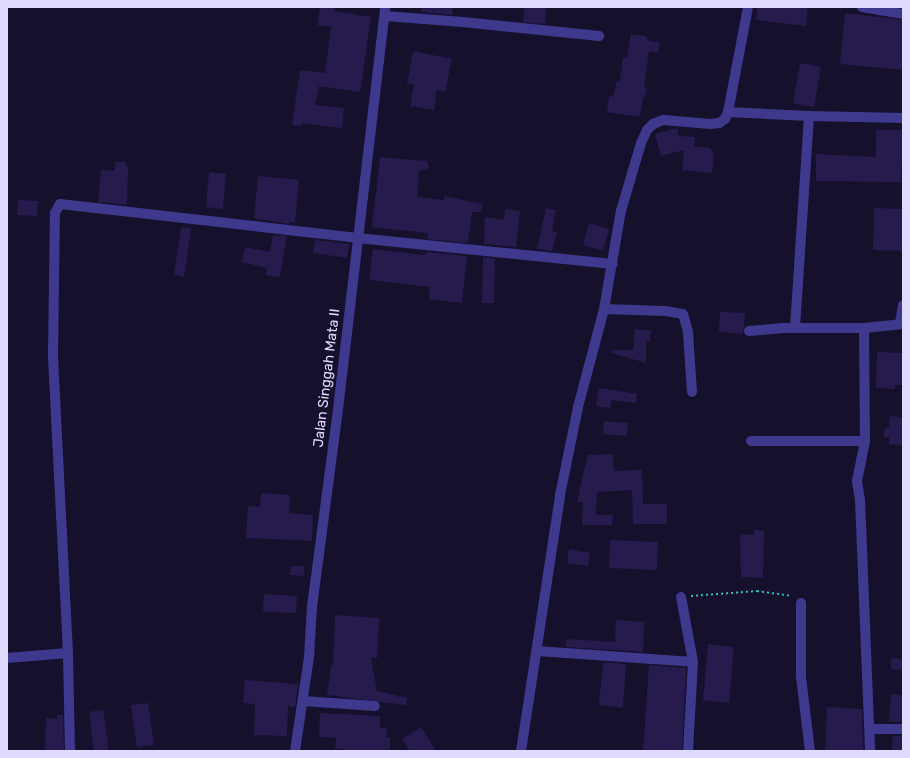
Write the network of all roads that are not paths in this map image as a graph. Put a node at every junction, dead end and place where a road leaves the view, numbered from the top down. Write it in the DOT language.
graph roads {
  1 [pos="748,7"];
  2 [pos="862,7"];
  3 [pos="385,12"];
  4 [pos="903,14"];
  5 [pos="599,36"];
  6 [pos="728,112"];
  7 [pos="808,116"];
  8 [pos="903,118"];
  9 [pos="357,238"];
  10 [pos="606,263"];
  11 [pos="903,305"];
  12 [pos="604,309"];
  13 [pos="902,324"];
  14 [pos="796,328"];
  15 [pos="864,328"];
  16 [pos="749,331"];
  17 [pos="692,392"];
  18 [pos="751,441"];
  19 [pos="865,441"];
  20 [pos="681,597"];
  21 [pos="801,603"];
  22 [pos="537,651"];
  23 [pos="68,653"];
  24 [pos="7,658"];
  25 [pos="693,662"];
  26 [pos="303,701"];
  27 [pos="375,706"];
  28 [pos="870,729"];
  29 [pos="903,729"];
  30 [pos="70,751"];
  31 [pos="295,751"];
  32 [pos="521,751"];
  33 [pos="688,751"];
  34 [pos="810,751"];
  35 [pos="870,751"];
  1 -- 6 [label="street"];
  2 -- 4 [label="street"];
  3 -- 5 [label="street"];
  3 -- 9 [label="street, Jalan Singgah Mata II"];
  6 -- 7 [label="street"];
  6 -- 10 [label="street"];
  7 -- 8 [label="street"];
  7 -- 14 [label="street"];
  9 -- 10 [label="street"];
  9 -- 23 [label="street"];
  9 -- 26 [label="street, Jalan Singgah Mata II"];
  10 -- 12 [label="street"];
  11 -- 13 [label="street"];
  12 -- 17 [label="street"];
  12 -- 22 [label="street"];
  13 -- 15 [label="street"];
  14 -- 15 [label="street"];
  14 -- 16 [label="street"];
  15 -- 19 [label="street"];
  18 -- 19 [label="street"];
  19 -- 28 [label="street"];
  20 -- 25 [label="street"];
  21 -- 34 [label="street"];
  22 -- 25 [label="street"];
  22 -- 32 [label="street"];
  23 -- 24 [label="street"];
  23 -- 30 [label="street"];
  25 -- 33 [label="street"];
  26 -- 27 [label="street"];
  26 -- 31 [label="street, Jalan Singgah Mata II"];
  28 -- 29 [label="street"];
  28 -- 35 [label="street"];
}
